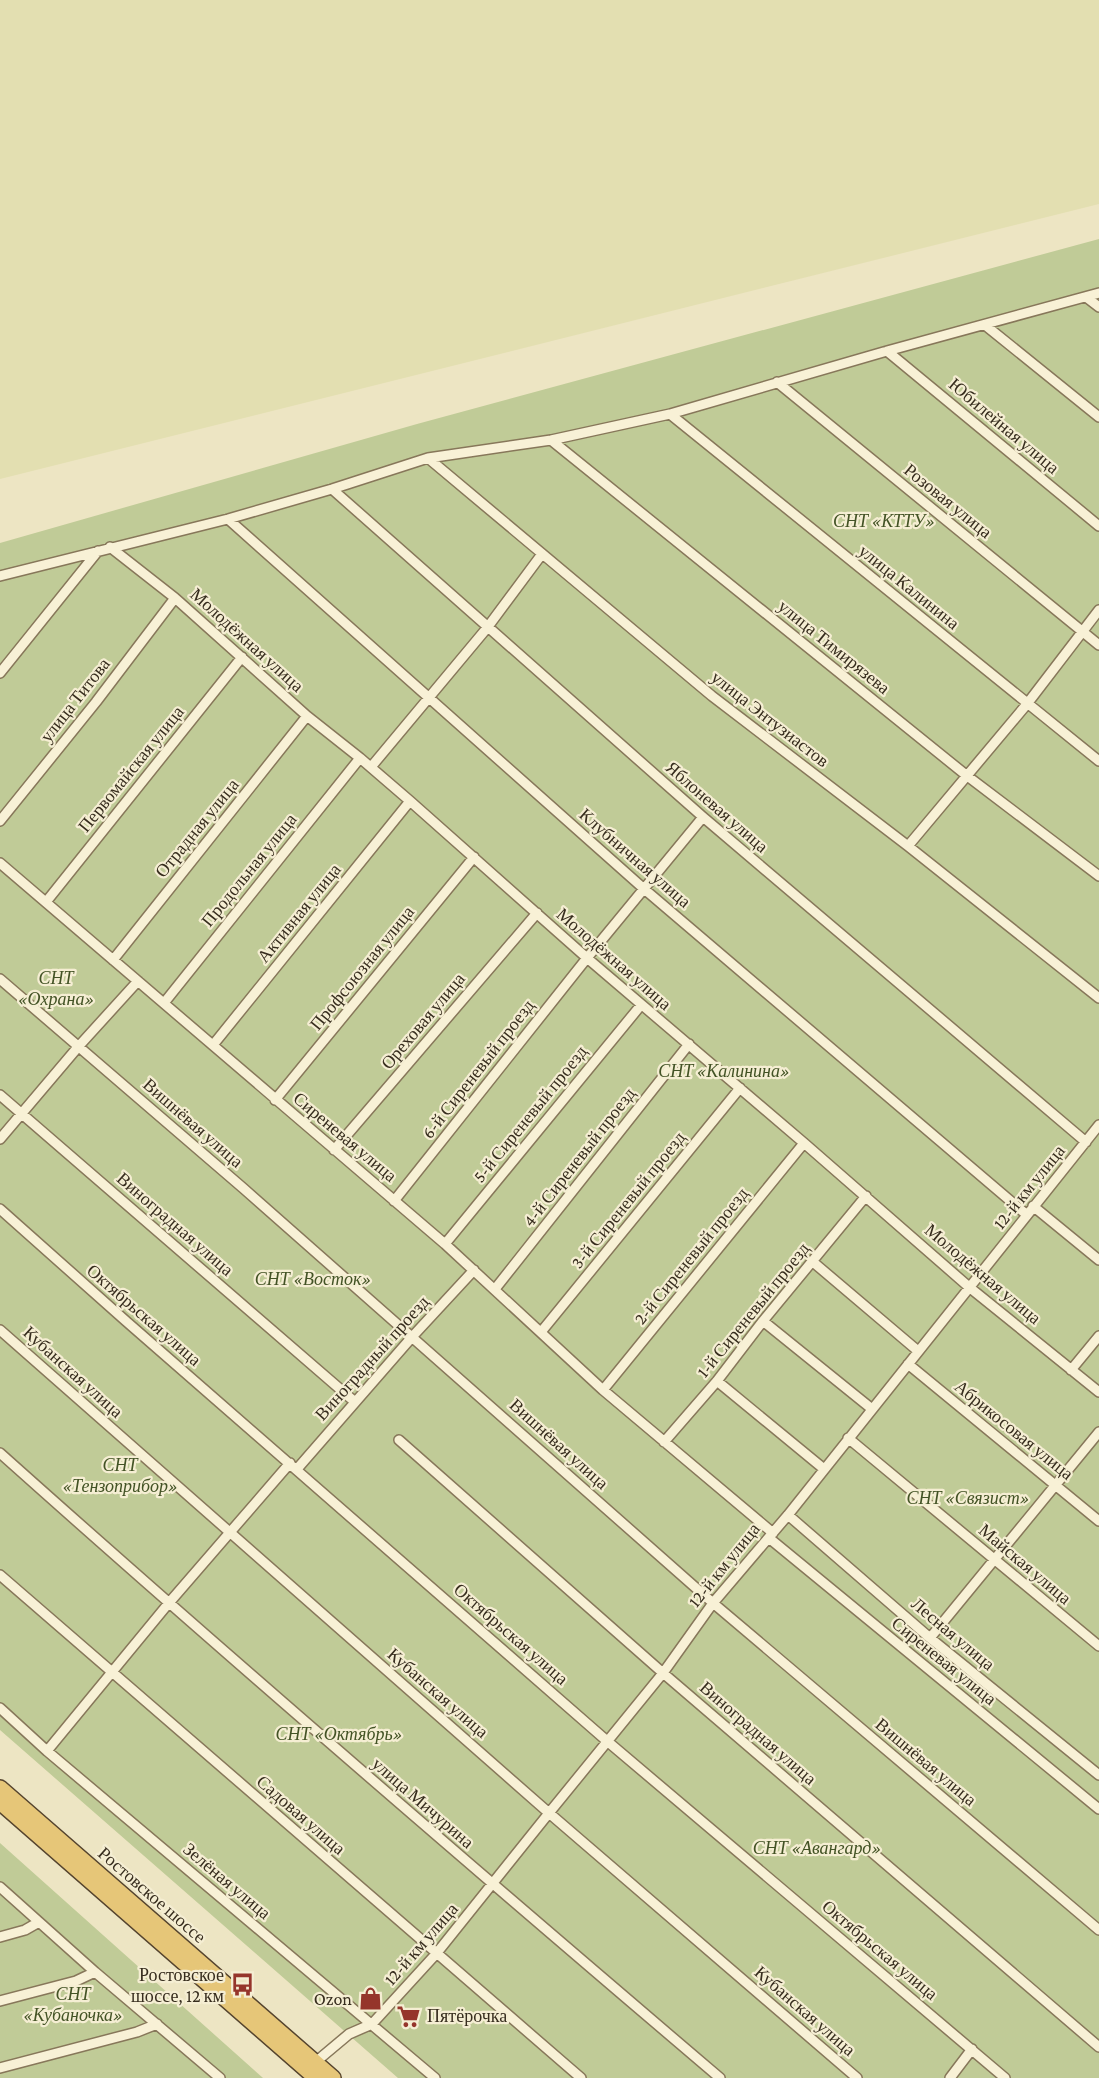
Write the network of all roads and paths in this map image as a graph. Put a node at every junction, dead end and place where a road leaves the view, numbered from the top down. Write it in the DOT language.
graph roads {
  1 [pos="1099,293"];
  2 [pos="1086,297"];
  3 [pos="1099,307"];
  4 [pos="985,325"];
  5 [pos="887,351"];
  6 [pos="777,382"];
  7 [pos="670,414"];
  8 [pos="1099,417"];
  9 [pos="551,440"];
  10 [pos="428,458"];
  11 [pos="332,489"];
  12 [pos="228,519"];
  13 [pos="1099,526"];
  14 [pos="110,547"];
  15 [pos="98,551"];
  16 [pos="542,554"];
  17 [pos="0,576"];
  18 [pos="175,598"];
  19 [pos="1099,610"];
  20 [pos="487,628"];
  21 [pos="1082,631"];
  22 [pos="1099,645"];
  23 [pos="242,657"];
  24 [pos="0,673"];
  25 [pos="428,698"];
  26 [pos="1027,704"];
  27 [pos="307,716"];
  28 [pos="360,758"];
  29 [pos="1099,761"];
  30 [pos="371,767"];
  31 [pos="966,775"];
  32 [pos="410,801"];
  33 [pos="702,817"];
  34 [pos="0,820"];
  35 [pos="908,846"];
  36 [pos="474,857"];
  37 [pos="0,863"];
  38 [pos="1099,876"];
  39 [pos="644,888"];
  40 [pos="46,902"];
  41 [pos="537,913"];
  42 [pos="587,958"];
  43 [pos="113,960"];
  44 [pos="0,979"];
  45 [pos="138,981"];
  46 [pos="1099,998"];
  47 [pos="164,1003"];
  48 [pos="641,1005"];
  49 [pos="688,1044"];
  50 [pos="213,1045"];
  51 [pos="78,1047"];
  52 [pos="740,1088"];
  53 [pos="0,1095"];
  54 [pos="275,1100"];
  55 [pos="21,1113"];
  56 [pos="1099,1125"];
  57 [pos="0,1139"];
  58 [pos="1086,1142"];
  59 [pos="804,1143"];
  60 [pos="334,1150"];
  61 [pos="866,1196"];
  62 [pos="394,1201"];
  63 [pos="1034,1206"];
  64 [pos="0,1209"];
  65 [pos="1027,1215"];
  66 [pos="444,1244"];
  67 [pos="1099,1260"];
  68 [pos="813,1263"];
  69 [pos="474,1270"];
  70 [pos="969,1287"];
  71 [pos="495,1290"];
  72 [pos="763,1322"];
  73 [pos="0,1330"];
  74 [pos="541,1332"];
  75 [pos="1099,1336"];
  76 [pos="412,1337"];
  77 [pos="918,1351"];
  78 [pos="908,1364"];
  79 [pos="1071,1370"];
  80 [pos="717,1382"];
  81 [pos="603,1390"];
  82 [pos="1099,1392"];
  83 [pos="355,1402"];
  84 [pos="872,1409"];
  85 [pos="1099,1432"];
  86 [pos="848,1438"];
  87 [pos="399,1440"];
  88 [pos="664,1442"];
  89 [pos="0,1454"];
  90 [pos="293,1466"];
  91 [pos="824,1468"];
  92 [pos="1056,1486"];
  93 [pos="788,1515"];
  94 [pos="1099,1521"];
  95 [pos="230,1533"];
  96 [pos="771,1535"];
  97 [pos="994,1559"];
  98 [pos="0,1575"];
  99 [pos="713,1603"];
  100 [pos="168,1604"];
  101 [pos="930,1638"];
  102 [pos="1099,1646"];
  103 [pos="111,1673"];
  104 [pos="663,1674"];
  105 [pos="0,1708"];
  106 [pos="607,1741"];
  107 [pos="47,1752"];
  108 [pos="1099,1775"];
  109 [pos="0,1788"];
  110 [pos="0,1802"];
  111 [pos="1099,1809"];
  112 [pos="549,1812"];
  113 [pos="492,1884"];
  114 [pos="0,1887"];
  115 [pos="39,1922"];
  116 [pos="1099,1930"];
  117 [pos="0,1937"];
  118 [pos="436,1954"];
  119 [pos="95,1972"];
  120 [pos="0,2001"];
  121 [pos="156,2024"];
  122 [pos="372,2024"];
  123 [pos="1099,2046"];
  124 [pos="972,2049"];
  125 [pos="0,2068"];
  126 [pos="312,2070"];
  127 [pos="217,2075"];
  128 [pos="204,2078"];
  129 [pos="333,2078"];
  130 [pos="435,2078"];
  131 [pos="581,2078"];
  132 [pos="720,2078"];
  133 [pos="857,2078"];
  134 [pos="950,2078"];
  135 [pos="1005,2078"];
  1 -- 2 [label="street"];
  2 -- 3 [label="street"];
  2 -- 4 [label="street"];
  4 -- 5 [label="street"];
  4 -- 8 [label="street"];
  5 -- 6 [label="street"];
  5 -- 13 [label="street, Юбилейная улица"];
  6 -- 7 [label="street"];
  6 -- 21 [label="street, Розовая улица"];
  7 -- 9 [label="street"];
  7 -- 26 [label="street, улица Калинина"];
  9 -- 10 [label="street"];
  9 -- 31 [label="street, улица Тимирязева"];
  10 -- 11 [label="street"];
  10 -- 16 [label="street, улица Энтузиастов"];
  11 -- 12 [label="street"];
  11 -- 20 [label="street, Яблоневая улица"];
  12 -- 14 [label="street"];
  12 -- 25 [label="street, Клубничная улица"];
  14 -- 15 [label="street"];
  14 -- 18 [label="street, Молодёжная улица"];
  15 -- 17 [label="street"];
  15 -- 24 [label="street"];
  16 -- 20 [label="street"];
  16 -- 35 [label="street, улица Энтузиастов"];
  18 -- 23 [label="street, Молодёжная улица"];
  18 -- 34 [label="street, улица Титова"];
  19 -- 21 [label="street"];
  20 -- 25 [label="street"];
  20 -- 33 [label="street, Яблоневая улица"];
  21 -- 22 [label="street, Розовая улица"];
  21 -- 26 [label="street"];
  23 -- 27 [label="street, Молодёжная улица"];
  23 -- 40 [label="street, Первомайская улица"];
  25 -- 30 [label="street"];
  25 -- 39 [label="street, Клубничная улица"];
  26 -- 29 [label="street, улица Калинина"];
  26 -- 31 [label="street"];
  27 -- 28 [label="street, Молодёжная улица"];
  27 -- 43 [label="street, Отрадная улица"];
  28 -- 30 [label="street, Молодёжная улица"];
  28 -- 47 [label="street, Продольная улица"];
  30 -- 32 [label="street, Молодёжная улица"];
  31 -- 35 [label="street"];
  31 -- 38 [label="street, улица Тимирязева"];
  32 -- 36 [label="street, Молодёжная улица"];
  32 -- 50 [label="street, Активная улица"];
  33 -- 39 [label="street, 6-й Сиреневый проезд"];
  33 -- 58 [label="street, Яблоневая улица"];
  35 -- 46 [label="street, улица Энтузиастов"];
  36 -- 41 [label="street, Молодёжная улица"];
  36 -- 54 [label="street, Профсоюзная улица"];
  37 -- 40 [label="street, Сиреневая улица"];
  39 -- 42 [label="street, 6-й Сиреневый проезд"];
  39 -- 65 [label="street, Клубничная улица"];
  40 -- 43 [label="street, Сиреневая улица"];
  41 -- 42 [label="street, Молодёжная улица"];
  41 -- 60 [label="street, Ореховая улица"];
  42 -- 48 [label="street, Молодёжная улица"];
  42 -- 62 [label="street, 6-й Сиреневый проезд"];
  43 -- 45 [label="street, Сиреневая улица"];
  44 -- 51 [label="street, Вишнёвая улица"];
  45 -- 47 [label="street, Сиреневая улица"];
  45 -- 51 [label="street"];
  47 -- 50 [label="street, Сиреневая улица"];
  48 -- 49 [label="street, Молодёжная улица"];
  48 -- 66 [label="street, 5-й Сиреневый проезд"];
  49 -- 52 [label="street, Молодёжная улица"];
  49 -- 71 [label="street, 4-й Сиреневый проезд"];
  50 -- 54 [label="street, Сиреневая улица"];
  51 -- 55 [label="street"];
  51 -- 76 [label="street, Вишнёвая улица"];
  52 -- 59 [label="street, Молодёжная улица"];
  52 -- 74 [label="street, 3-й Сиреневый проезд"];
  53 -- 55 [label="street, Виноградная улица"];
  54 -- 60 [label="street, Сиреневая улица"];
  55 -- 57 [label="street"];
  55 -- 83 [label="street, Виноградная улица"];
  56 -- 58 [label="street, 12-й км улица"];
  58 -- 63 [label="street, 12-й км улица"];
  59 -- 61 [label="street, Молодёжная улица"];
  59 -- 81 [label="street, 2-й Сиреневый проезд"];
  60 -- 62 [label="street, Сиреневая улица"];
  61 -- 68 [label="street, 1-й Сиреневый проезд"];
  61 -- 70 [label="street, Молодёжная улица"];
  62 -- 66 [label="street, Сиреневая улица"];
  63 -- 65 [label="street, 12-й км улица"];
  63 -- 67 [label="street"];
  64 -- 90 [label="street, Октябрьская улица"];
  65 -- 70 [label="street, 12-й км улица"];
  66 -- 69 [label="street, Сиреневая улица"];
  68 -- 72 [label="street, 1-й Сиреневый проезд"];
  68 -- 77 [label="street"];
  69 -- 71 [label="street, Сиреневая улица"];
  69 -- 76 [label="street, Виноградный проезд"];
  70 -- 77 [label="street, 12-й км улица"];
  70 -- 79 [label="street, Молодёжная улица"];
  71 -- 74 [label="street, Сиреневая улица"];
  72 -- 80 [label="street, 1-й Сиреневый проезд"];
  72 -- 84 [label="street"];
  73 -- 95 [label="street, Кубанская улица"];
  74 -- 81 [label="street, Сиреневая улица"];
  75 -- 79 [label="street"];
  76 -- 83 [label="street, Виноградный проезд"];
  76 -- 99 [label="street, Вишнёвая улица"];
  77 -- 78 [label="street, 12-й км улица"];
  78 -- 84 [label="street, 12-й км улица"];
  78 -- 92 [label="street, Абрикосовая улица"];
  79 -- 82 [label="street, Молодёжная улица"];
  80 -- 88 [label="street, 1-й Сиреневый проезд"];
  80 -- 91 [label="street"];
  81 -- 88 [label="street, Сиреневая улица"];
  83 -- 90 [label="street, Виноградный проезд"];
  84 -- 86 [label="street, 12-й км улица"];
  85 -- 92 [label="street"];
  86 -- 91 [label="street, 12-й км улица"];
  86 -- 97 [label="street, Майская улица"];
  87 -- 104 [label="street, Виноградная улица"];
  88 -- 96 [label="street, Сиреневая улица"];
  89 -- 100 [label="street, улица Мичурина"];
  90 -- 95 [label="street, Виноградный проезд"];
  90 -- 106 [label="street, Октябрьская улица"];
  91 -- 93 [label="street, 12-й км улица"];
  92 -- 94 [label="street, Абрикосовая улица"];
  92 -- 97 [label="street"];
  93 -- 96 [label="street, 12-й км улица"];
  93 -- 101 [label="street, Лесная улица"];
  95 -- 100 [label="street, Виноградный проезд"];
  95 -- 112 [label="street, Кубанская улица"];
  96 -- 99 [label="street, 12-й км улица"];
  96 -- 111 [label="street, Сиреневая улица"];
  97 -- 101 [label="street"];
  97 -- 102 [label="street, Майская улица"];
  98 -- 103 [label="street, Садовая улица"];
  99 -- 104 [label="street, 12-й км улица"];
  99 -- 116 [label="street, Вишнёвая улица"];
  100 -- 103 [label="street, Виноградный проезд"];
  100 -- 113 [label="street, улица Мичурина"];
  101 -- 108 [label="street, Лесная улица"];
  103 -- 107 [label="street, Виноградный проезд"];
  103 -- 118 [label="street, Садовая улица"];
  104 -- 106 [label="street, 12-й км улица"];
  104 -- 123 [label="street, Виноградная улица"];
  105 -- 107 [label="street, Зелёная улица"];
  106 -- 112 [label="street, 12-й км улица"];
  106 -- 124 [label="street, Октябрьская улица"];
  107 -- 122 [label="street, Зелёная улица"];
  109 -- 126 [label="highway, Ростовское шоссе"];
  110 -- 126 [label="highway, Ростовское шоссе"];
  112 -- 113 [label="street, 12-й км улица"];
  112 -- 133 [label="street, Кубанская улица"];
  113 -- 118 [label="street, 12-й км улица"];
  113 -- 132 [label="street, улица Мичурина"];
  114 -- 115 [label="street"];
  115 -- 117 [label="street"];
  115 -- 119 [label="street"];
  118 -- 122 [label="street, 12-й км улица"];
  118 -- 131 [label="street, Садовая улица"];
  119 -- 120 [label="street"];
  119 -- 121 [label="street"];
  121 -- 125 [label="street"];
  121 -- 127 [label="street"];
  122 -- 126 [label="street"];
  122 -- 130 [label="street, Зелёная улица"];
  124 -- 134 [label="street"];
  124 -- 135 [label="street, Октябрьская улица"];
  126 -- 129 [label="highway, Ростовское шоссе"];
  127 -- 128 [label="street"];
}
